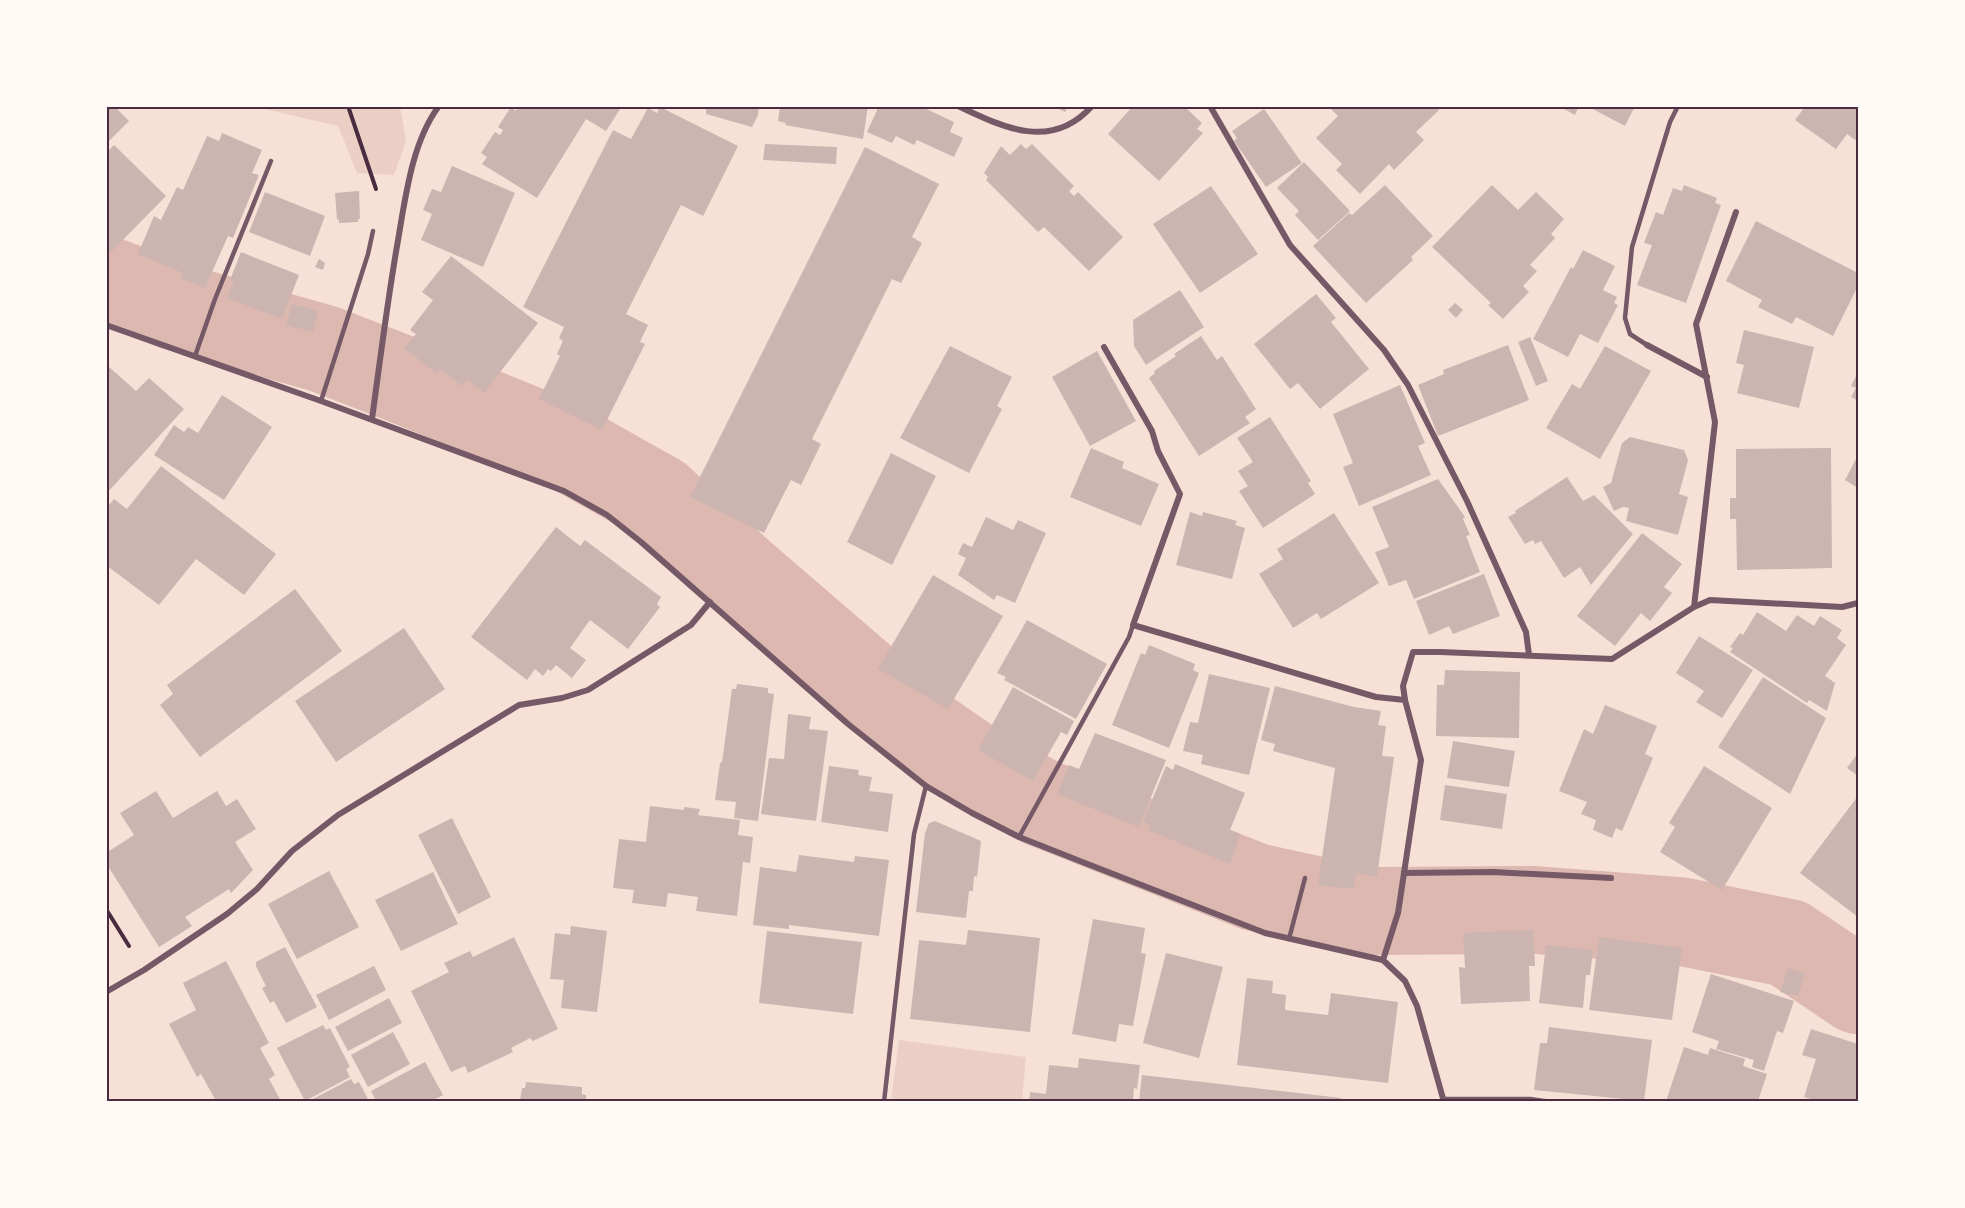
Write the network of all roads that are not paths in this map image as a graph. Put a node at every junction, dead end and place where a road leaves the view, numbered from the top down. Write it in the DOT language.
graph roads {
  1 [pos="439,106"];
  2 [pos="958,106"];
  3 [pos="1092,106"];
  4 [pos="1210,106"];
  5 [pos="1678,106"];
  6 [pos="271,161"];
  7 [pos="1736,212"];
  8 [pos="373,231"];
  9 [pos="106,325"];
  10 [pos="1647,345"];
  11 [pos="1104,347"];
  12 [pos="195,356"];
  13 [pos="1707,376"];
  14 [pos="321,401"];
  15 [pos="372,419"];
  16 [pos="710,602"];
  17 [pos="1858,603"];
  18 [pos="1694,607"];
  19 [pos="1133,625"];
  20 [pos="1529,655"];
  21 [pos="1405,700"];
  22 [pos="926,786"];
  23 [pos="1019,837"];
  24 [pos="1404,873"];
  25 [pos="1305,878"];
  26 [pos="1611,878"];
  27 [pos="1289,939"];
  28 [pos="1383,960"];
  29 [pos="106,992"];
  30 [pos="1444,1100"];
  31 [pos="884,1101"];
  32 [pos="1551,1101"];
  1 -- 15 [label="street"];
  2 -- 3 [label="street"];
  4 -- 20 [label="street"];
  5 -- 10 [label="lane"];
  6 -- 12 [label="lane"];
  7 -- 13 [label="street"];
  8 -- 14 [label="lane"];
  9 -- 12 [label="street"];
  10 -- 13 [label="street"];
  11 -- 19 [label="street"];
  12 -- 14 [label="street"];
  13 -- 18 [label="street"];
  14 -- 15 [label="street"];
  15 -- 16 [label="street"];
  16 -- 22 [label="street"];
  16 -- 29 [label="street"];
  17 -- 18 [label="street"];
  18 -- 20 [label="street"];
  19 -- 21 [label="street"];
  19 -- 23 [label="lane"];
  20 -- 21 [label="street"];
  21 -- 24 [label="street"];
  22 -- 23 [label="street"];
  22 -- 31 [label="lane"];
  23 -- 27 [label="street"];
  24 -- 26 [label="street"];
  24 -- 28 [label="street"];
  25 -- 27 [label="lane"];
  27 -- 28 [label="street"];
  28 -- 30 [label="street"];
  30 -- 32 [label="lane"];
}
